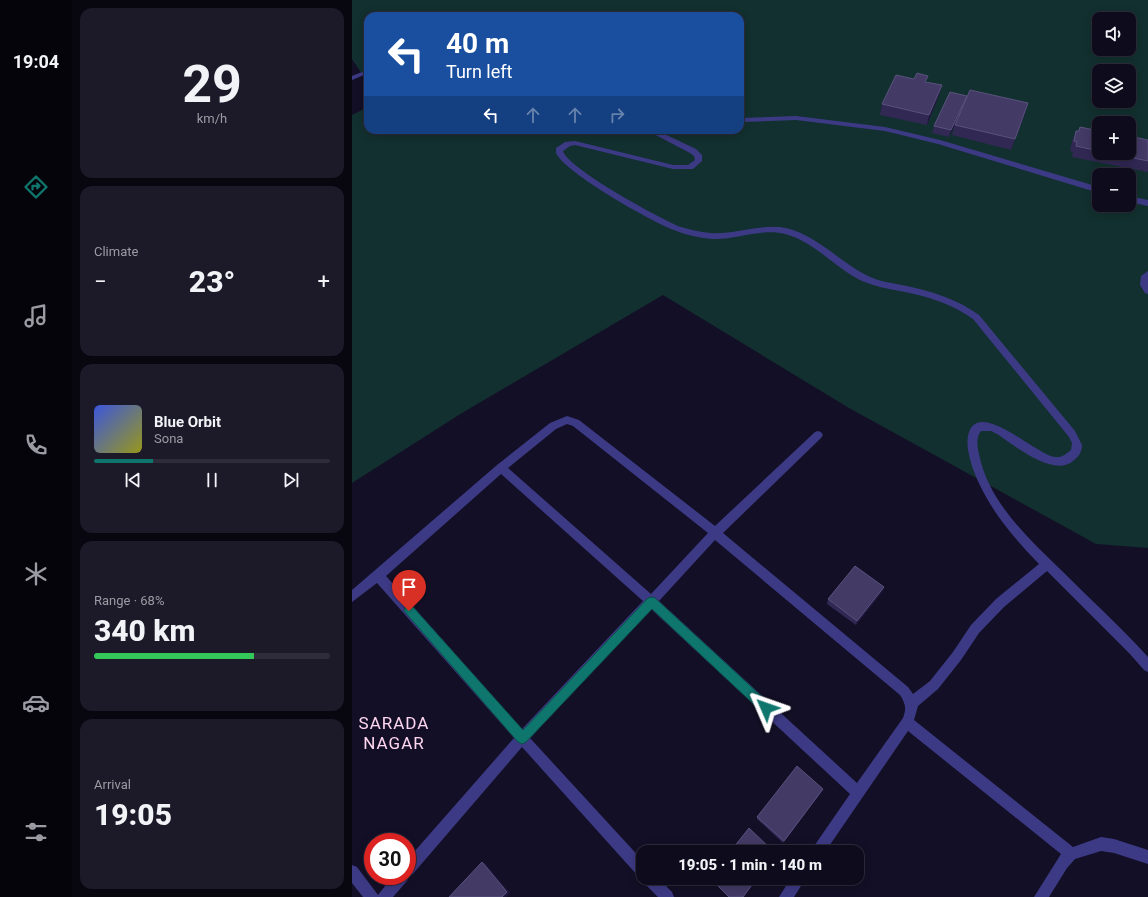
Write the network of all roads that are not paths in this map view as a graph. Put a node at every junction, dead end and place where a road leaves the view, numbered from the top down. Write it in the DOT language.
graph roads {
  1 [pos="362,74"];
  2 [pos="352,78"];
  3 [pos="744,120"];
  4 [pos="658,134"];
  5 [pos="1092,188"];
  6 [pos="1136,199"];
  7 [pos="1148,202"];
  8 [pos="1148,274"];
  9 [pos="1148,290"];
  10 [pos="818,435"];
  11 [pos="501,468"];
  12 [pos="714,533"];
  13 [pos="1047,564"];
  14 [pos="378,576"];
  15 [pos="352,597"];
  16 [pos="652,602"];
  17 [pos="1148,666"];
  18 [pos="912,703"];
  19 [pos="907,722"];
  20 [pos="522,738"];
  21 [pos="858,793"];
  22 [pos="822,845"];
  23 [pos="1071,854"];
  24 [pos="1148,857"];
  25 [pos="416,860"];
  26 [pos="636,863"];
  27 [pos="352,872"];
  28 [pos="394,885"];
  29 [pos="656,885"];
  30 [pos="794,885"];
  31 [pos="372,897"];
  32 [pos="384,897"];
  33 [pos="667,897"];
  34 [pos="786,897"];
  35 [pos="1041,897"];
  1 -- 2 [label="street"];
  3 -- 5 [label="street"];
  4 -- 13 [label="street"];
  6 -- 7 [label="street"];
  8 -- 9 [label="street"];
  10 -- 12 [label="street"];
  11 -- 12 [label="street"];
  11 -- 14 [label="street"];
  11 -- 16 [label="street"];
  12 -- 16 [label="street"];
  12 -- 18 [label="street"];
  13 -- 17 [label="street"];
  13 -- 18 [label="street"];
  14 -- 15 [label="street"];
  14 -- 20 [label="street"];
  16 -- 20 [label="street"];
  16 -- 21 [label="street"];
  18 -- 19 [label="street"];
  19 -- 21 [label="street"];
  19 -- 23 [label="street"];
  20 -- 25 [label="street"];
  20 -- 26 [label="street"];
  21 -- 22 [label="street"];
  23 -- 24 [label="street"];
  23 -- 35 [label="street"];
  27 -- 31 [label="street"];
  28 -- 32 [label="street"];
  29 -- 33 [label="street"];
  30 -- 34 [label="street"];
}
